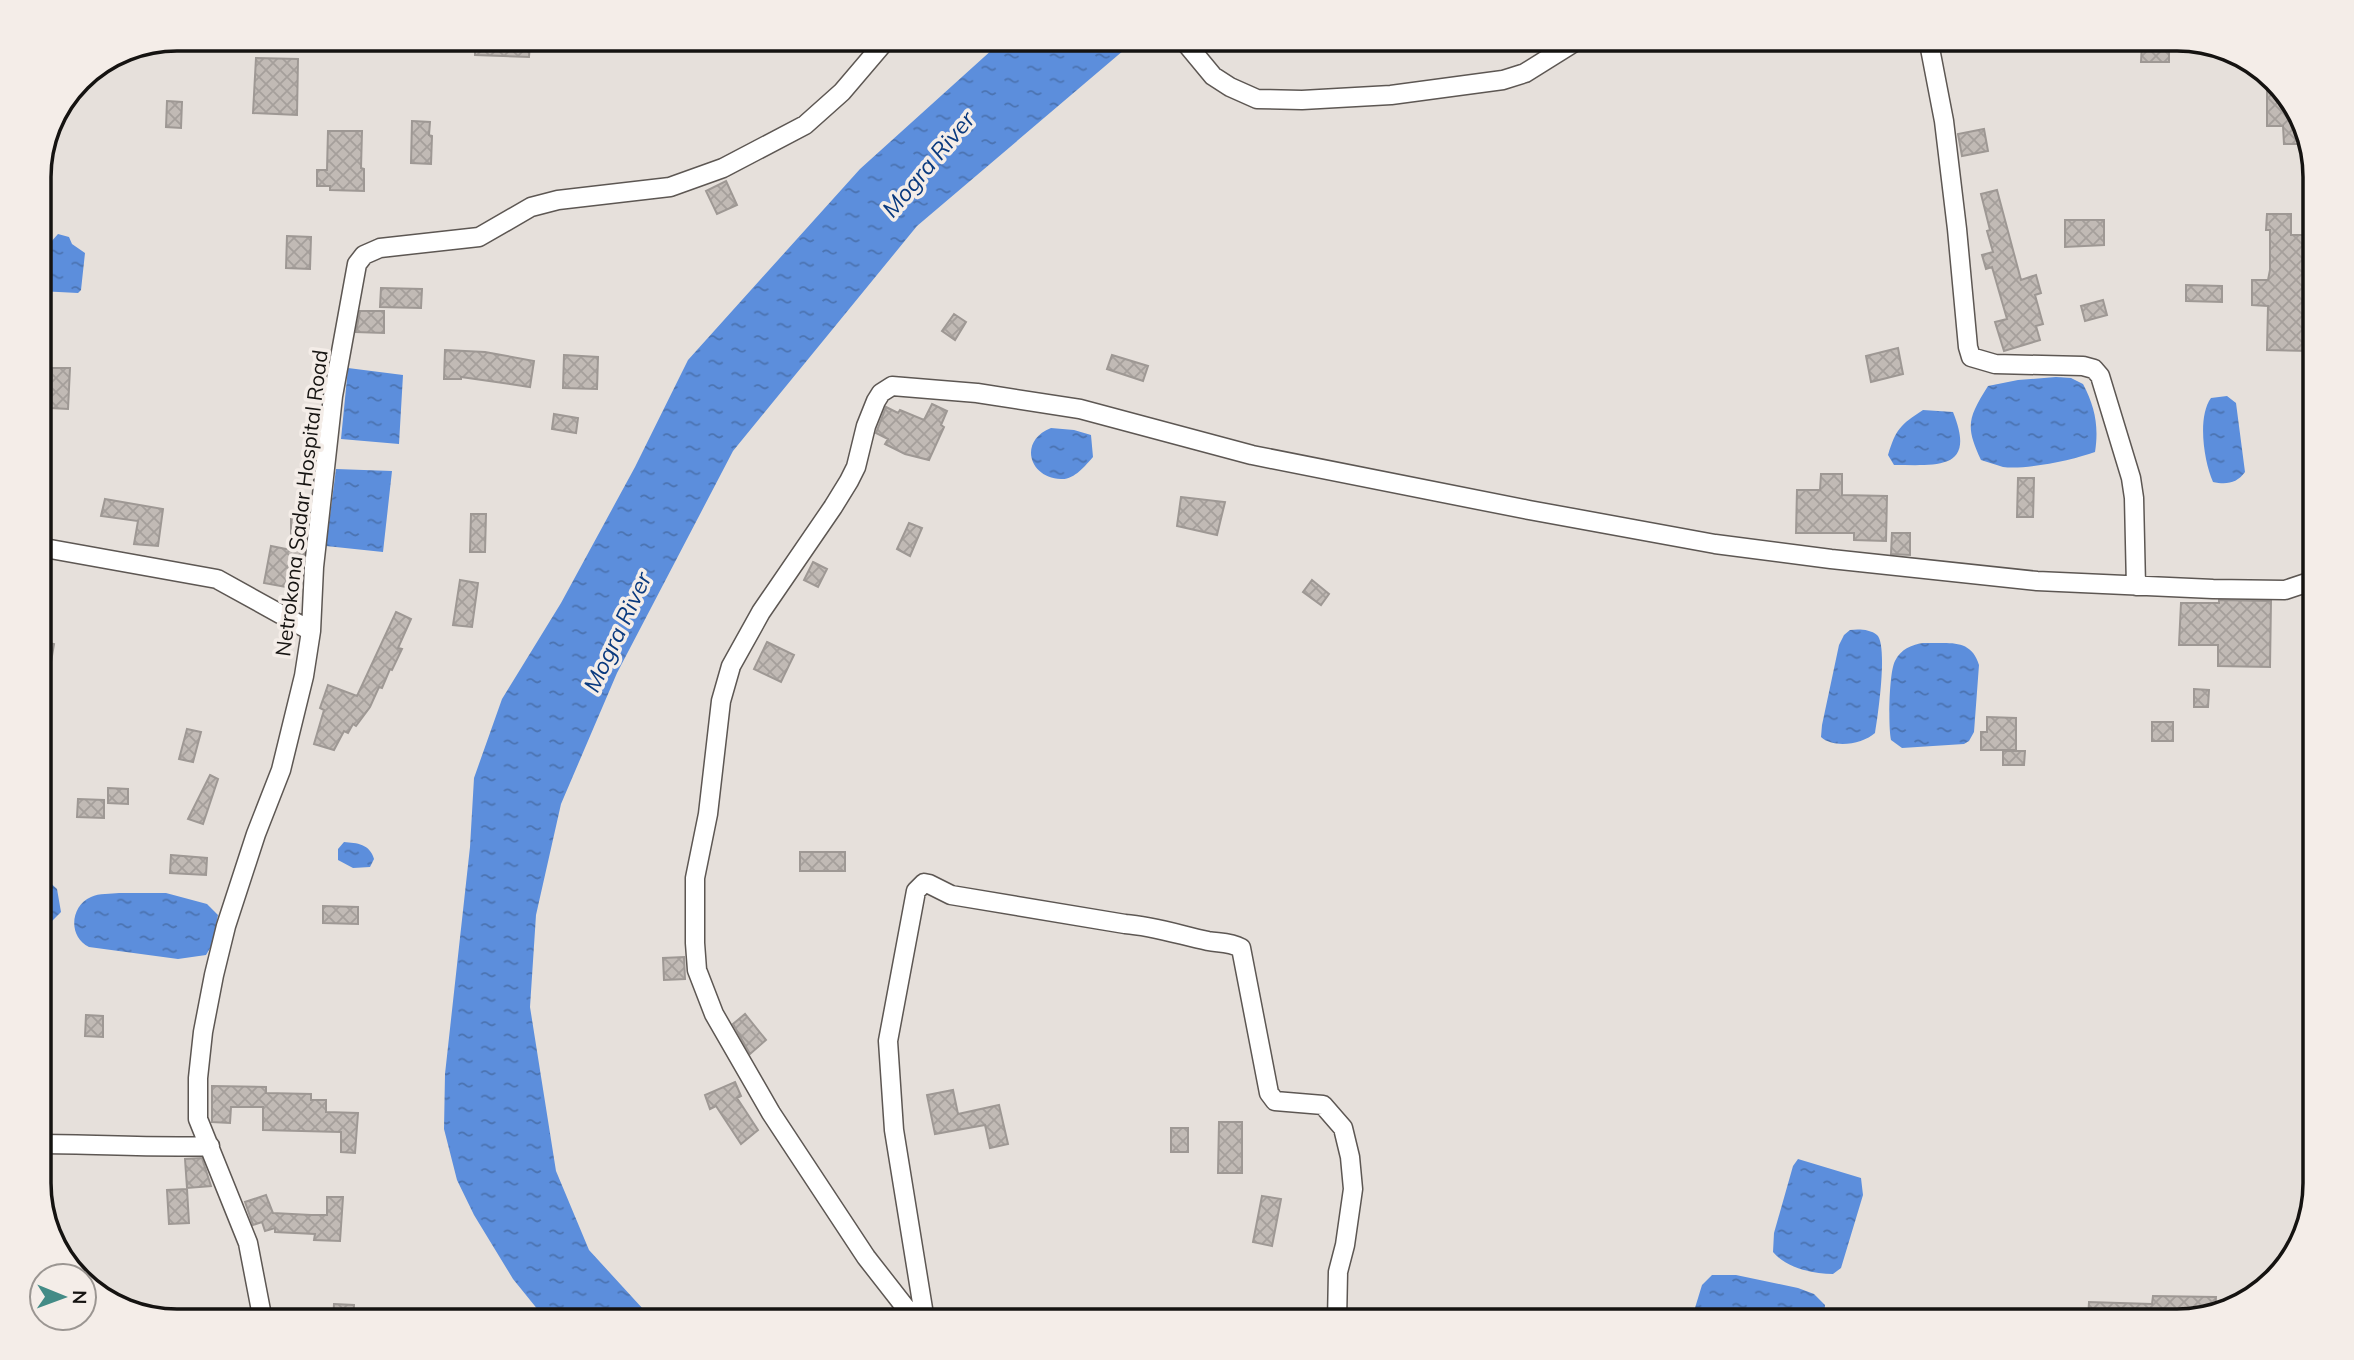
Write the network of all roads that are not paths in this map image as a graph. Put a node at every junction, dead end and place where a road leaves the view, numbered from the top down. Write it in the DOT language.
graph roads {
  1 [pos="877,51"];
  2 [pos="1192,51"];
  3 [pos="1560,51"];
  4 [pos="1931,51"];
  5 [pos="51,549"];
  6 [pos="2303,584"];
  7 [pos="2136,586"];
  8 [pos="311,631"];
  9 [pos="51,1144"];
  10 [pos="210,1146"];
  11 [pos="261,1309"];
  12 [pos="907,1309"];
  13 [pos="923,1309"];
  14 [pos="1337,1309"];
  1 -- 8 [label="street, Netrokona Sadar Hospital Road"];
  2 -- 3 [label="street"];
  4 -- 7 [label="street"];
  5 -- 8 [label="street"];
  6 -- 7 [label="street"];
  7 -- 12 [label="street"];
  8 -- 10 [label="street, Netrokona Sadar Hospital Road"];
  9 -- 10 [label="street"];
  10 -- 11 [label="street, Netrokona Sadar Hospital Road"];
  13 -- 14 [label="street"];
}
